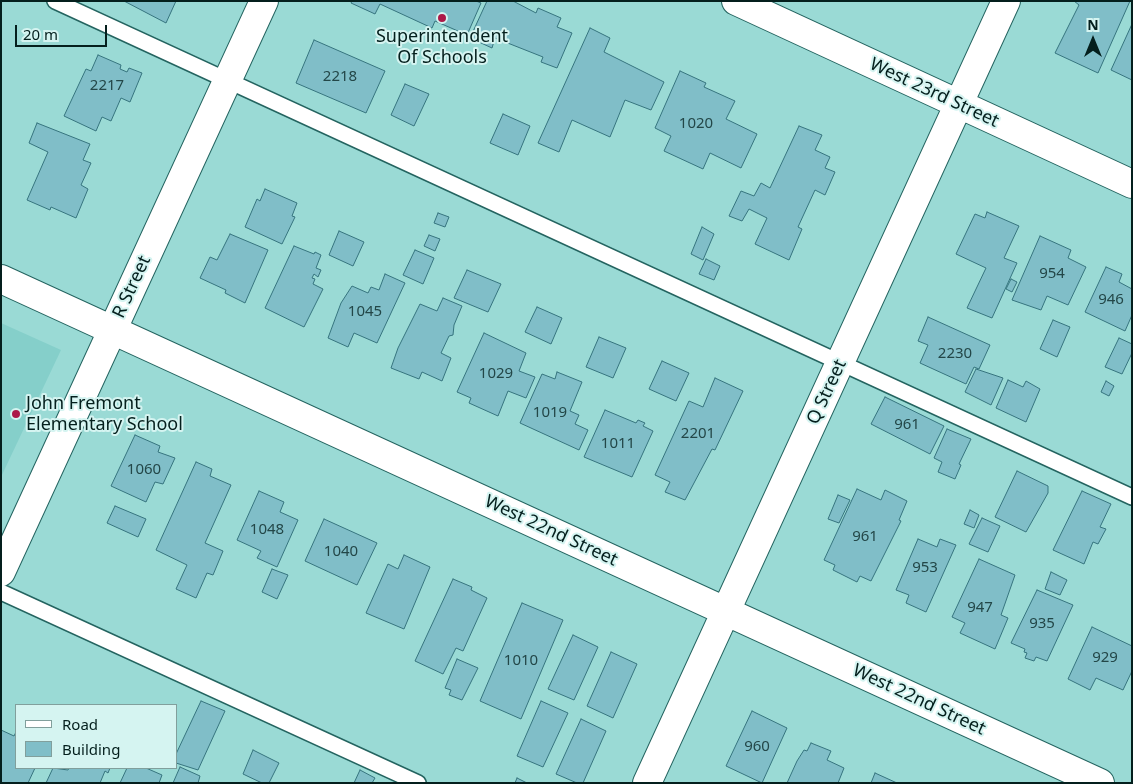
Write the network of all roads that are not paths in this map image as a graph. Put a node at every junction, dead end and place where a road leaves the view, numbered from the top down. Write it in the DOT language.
graph roads {
  1 [pos="55,1"];
  2 [pos="264,1"];
  3 [pos="736,1"];
  4 [pos="1006,1"];
  5 [pos="227,80"];
  6 [pos="958,104"];
  7 [pos="1132,184"];
  8 [pos="1,279"];
  9 [pos="113,330"];
  10 [pos="840,363"];
  11 [pos="1132,498"];
  12 [pos="1,572"];
  13 [pos="1,592"];
  14 [pos="726,611"];
  15 [pos="418,783"];
  16 [pos="647,783"];
  17 [pos="1100,783"];
  1 -- 5 [label="lane"];
  2 -- 5 [label="street, R Street"];
  3 -- 6 [label="street, West 23rd Street"];
  4 -- 6 [label="street, Q Street"];
  5 -- 9 [label="street, R Street"];
  5 -- 10 [label="lane"];
  6 -- 7 [label="street, West 23rd Street"];
  6 -- 10 [label="street, Q Street"];
  8 -- 9 [label="street, West 22nd Street"];
  9 -- 12 [label="street, R Street"];
  9 -- 14 [label="street, West 22nd Street"];
  10 -- 11 [label="lane"];
  10 -- 14 [label="street, Q Street"];
  13 -- 15 [label="lane"];
  14 -- 16 [label="street, Q Street"];
  14 -- 17 [label="street, West 22nd Street"];
}
